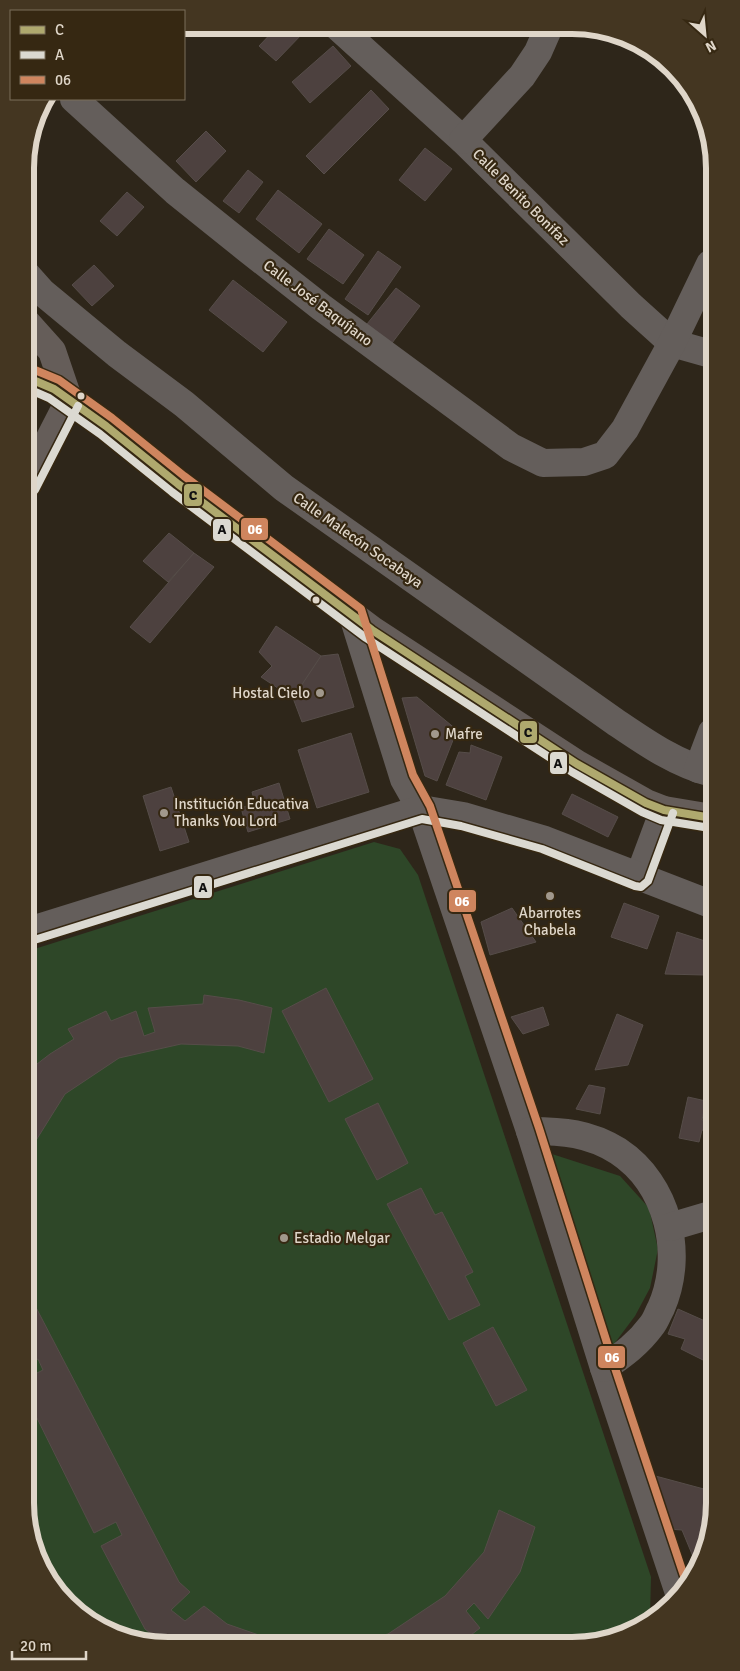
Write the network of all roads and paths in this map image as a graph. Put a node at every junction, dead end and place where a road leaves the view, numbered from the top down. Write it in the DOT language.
graph roads {
  1 [pos="346,34"];
  2 [pos="546,34"];
  3 [pos="75,100"];
  4 [pos="463,140"];
  5 [pos="706,272"];
  6 [pos="34,283"];
  7 [pos="34,331"];
  8 [pos="672,343"];
  9 [pos="34,352"];
  10 [pos="706,353"];
  11 [pos="34,381"];
  12 [pos="62,395"];
  13 [pos="34,465"];
  14 [pos="362,623"];
  15 [pos="705,771"];
  16 [pos="421,809"];
  17 [pos="664,810"];
  18 [pos="706,817"];
  19 [pos="639,877"];
  20 [pos="706,902"];
  21 [pos="34,928"];
  22 [pos="530,1131"];
  23 [pos="706,1216"];
  24 [pos="670,1227"];
  25 [pos="604,1368"];
  26 [pos="677,1586"];
  1 -- 4 [label="street, Calle Benito Bonifaz"];
  2 -- 4 [label="street"];
  3 -- 8 [label="street, Calle José Baquíjano"];
  4 -- 8 [label="street, Calle Benito Bonifaz"];
  5 -- 8 [label="street"];
  6 -- 15 [label="street, Calle Malecón Socabaya"];
  7 -- 12 [label="main road"];
  8 -- 10 [label="street, Calle Benito Bonifaz"];
  9 -- 12 [label="main road"];
  11 -- 12 [label="main road"];
  12 -- 13 [label="main road"];
  12 -- 14 [label="main road"];
  14 -- 16 [label="street"];
  14 -- 17 [label="main road"];
  16 -- 19 [label="street"];
  16 -- 21 [label="street"];
  16 -- 22 [label="street"];
  17 -- 18 [label="main road"];
  17 -- 19 [label="street"];
  19 -- 20 [label="street"];
  22 -- 24 [label="street"];
  22 -- 25 [label="street"];
  23 -- 24 [label="street"];
  24 -- 25 [label="street"];
  25 -- 26 [label="street"];
}
